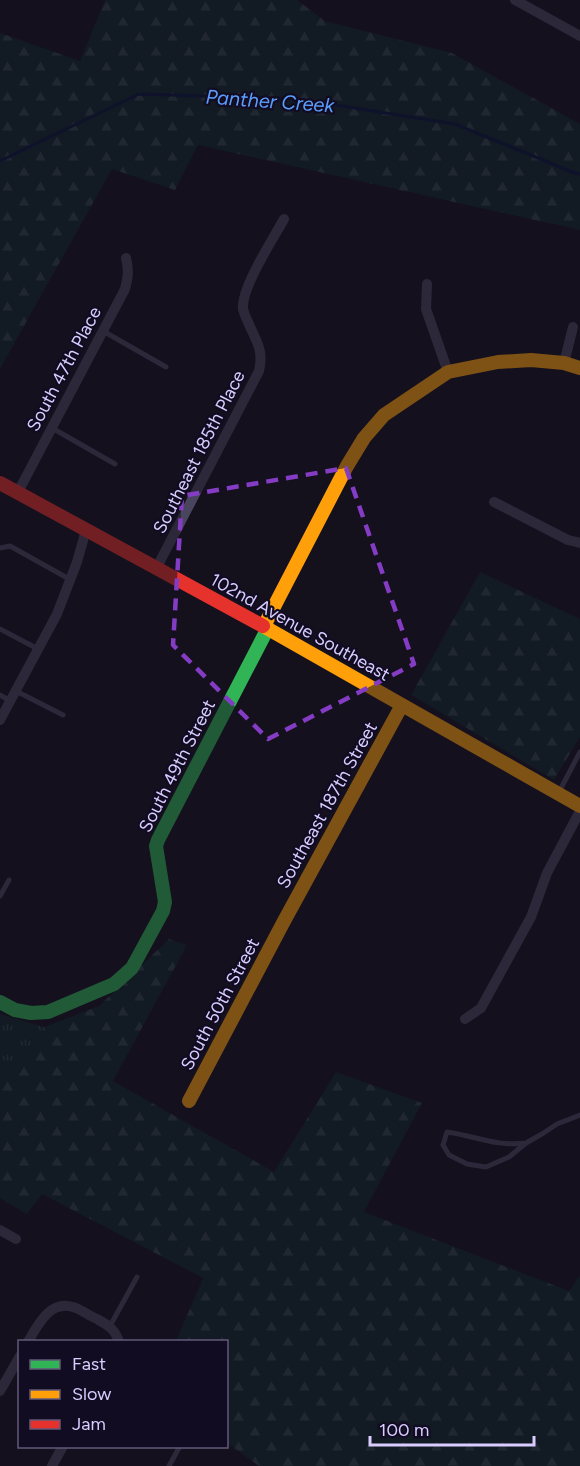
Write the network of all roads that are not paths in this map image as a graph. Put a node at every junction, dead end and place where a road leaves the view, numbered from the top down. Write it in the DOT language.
graph roads {
  1 [pos="515,0"];
  2 [pos="580,36"];
  3 [pos="284,219"];
  4 [pos="126,258"];
  5 [pos="427,284"];
  6 [pos="573,327"];
  7 [pos="103,331"];
  8 [pos="564,363"];
  9 [pos="166,367"];
  10 [pos="580,368"];
  11 [pos="448,372"];
  12 [pos="52,428"];
  13 [pos="116,464"];
  14 [pos="0,483"];
  15 [pos="18,492"];
  16 [pos="494,502"];
  17 [pos="86,530"];
  18 [pos="580,543"];
  19 [pos="0,548"];
  20 [pos="157,567"];
  21 [pos="71,580"];
  22 [pos="266,627"];
  23 [pos="0,630"];
  24 [pos="38,649"];
  25 [pos="0,695"];
  26 [pos="13,696"];
  27 [pos="402,705"];
  28 [pos="63,715"];
  29 [pos="0,720"];
  30 [pos="580,752"];
  31 [pos="558,794"];
  32 [pos="580,809"];
  33 [pos="9,880"];
  34 [pos="0,896"];
  35 [pos="283,923"];
  36 [pos="0,1002"];
  37 [pos="465,1019"];
  38 [pos="189,1101"];
  39 [pos="580,1115"];
  40 [pos="526,1143"];
  41 [pos="0,1230"];
  42 [pos="16,1239"];
  43 [pos="136,1277"];
  44 [pos="115,1334"];
  45 [pos="29,1340"];
  46 [pos="18,1359"];
  47 [pos="0,1390"];
  48 [pos="62,1448"];
  49 [pos="179,1448"];
  50 [pos="52,1466"];
  51 [pos="169,1466"];
  1 -- 2 [label="street"];
  3 -- 20 [label="street, Southeast 185th Place"];
  4 -- 7 [label="street, South 47th Place"];
  5 -- 11 [label="street"];
  6 -- 8 [label="street"];
  7 -- 9 [label="lane"];
  7 -- 12 [label="street, South 47th Place"];
  8 -- 10 [label="street"];
  8 -- 11 [label="street"];
  11 -- 22 [label="street, South 49th Street"];
  12 -- 13 [label="lane"];
  12 -- 15 [label="street, South 47th Place"];
  14 -- 15 [label="street, 102nd Avenue Southeast"];
  15 -- 17 [label="street, 102nd Avenue Southeast"];
  16 -- 18 [label="street"];
  17 -- 20 [label="street, 102nd Avenue Southeast"];
  17 -- 21 [label="street"];
  19 -- 21 [label="lane"];
  20 -- 22 [label="street, 102nd Avenue Southeast"];
  21 -- 24 [label="street"];
  22 -- 27 [label="street, 102nd Avenue Southeast"];
  22 -- 36 [label="street, South 49th Street"];
  23 -- 24 [label="lane"];
  24 -- 26 [label="street"];
  25 -- 26 [label="lane"];
  26 -- 28 [label="lane"];
  26 -- 29 [label="street"];
  27 -- 31 [label="street, 102nd Avenue Southeast"];
  27 -- 35 [label="street, Southeast 187th Street"];
  30 -- 31 [label="lane"];
  31 -- 32 [label="street, 102nd Avenue Southeast"];
  32 -- 37 [label="street"];
  33 -- 34 [label="lane"];
  35 -- 38 [label="street, South 50th Street"];
  39 -- 40 [label="lane"];
  40 -- 40 [label="lane"];
  41 -- 42 [label="street"];
  43 -- 44 [label="lane"];
  44 -- 45 [label="street"];
  46 -- 47 [label="street"];
  48 -- 50 [label="street"];
  49 -- 51 [label="lane"];
}
